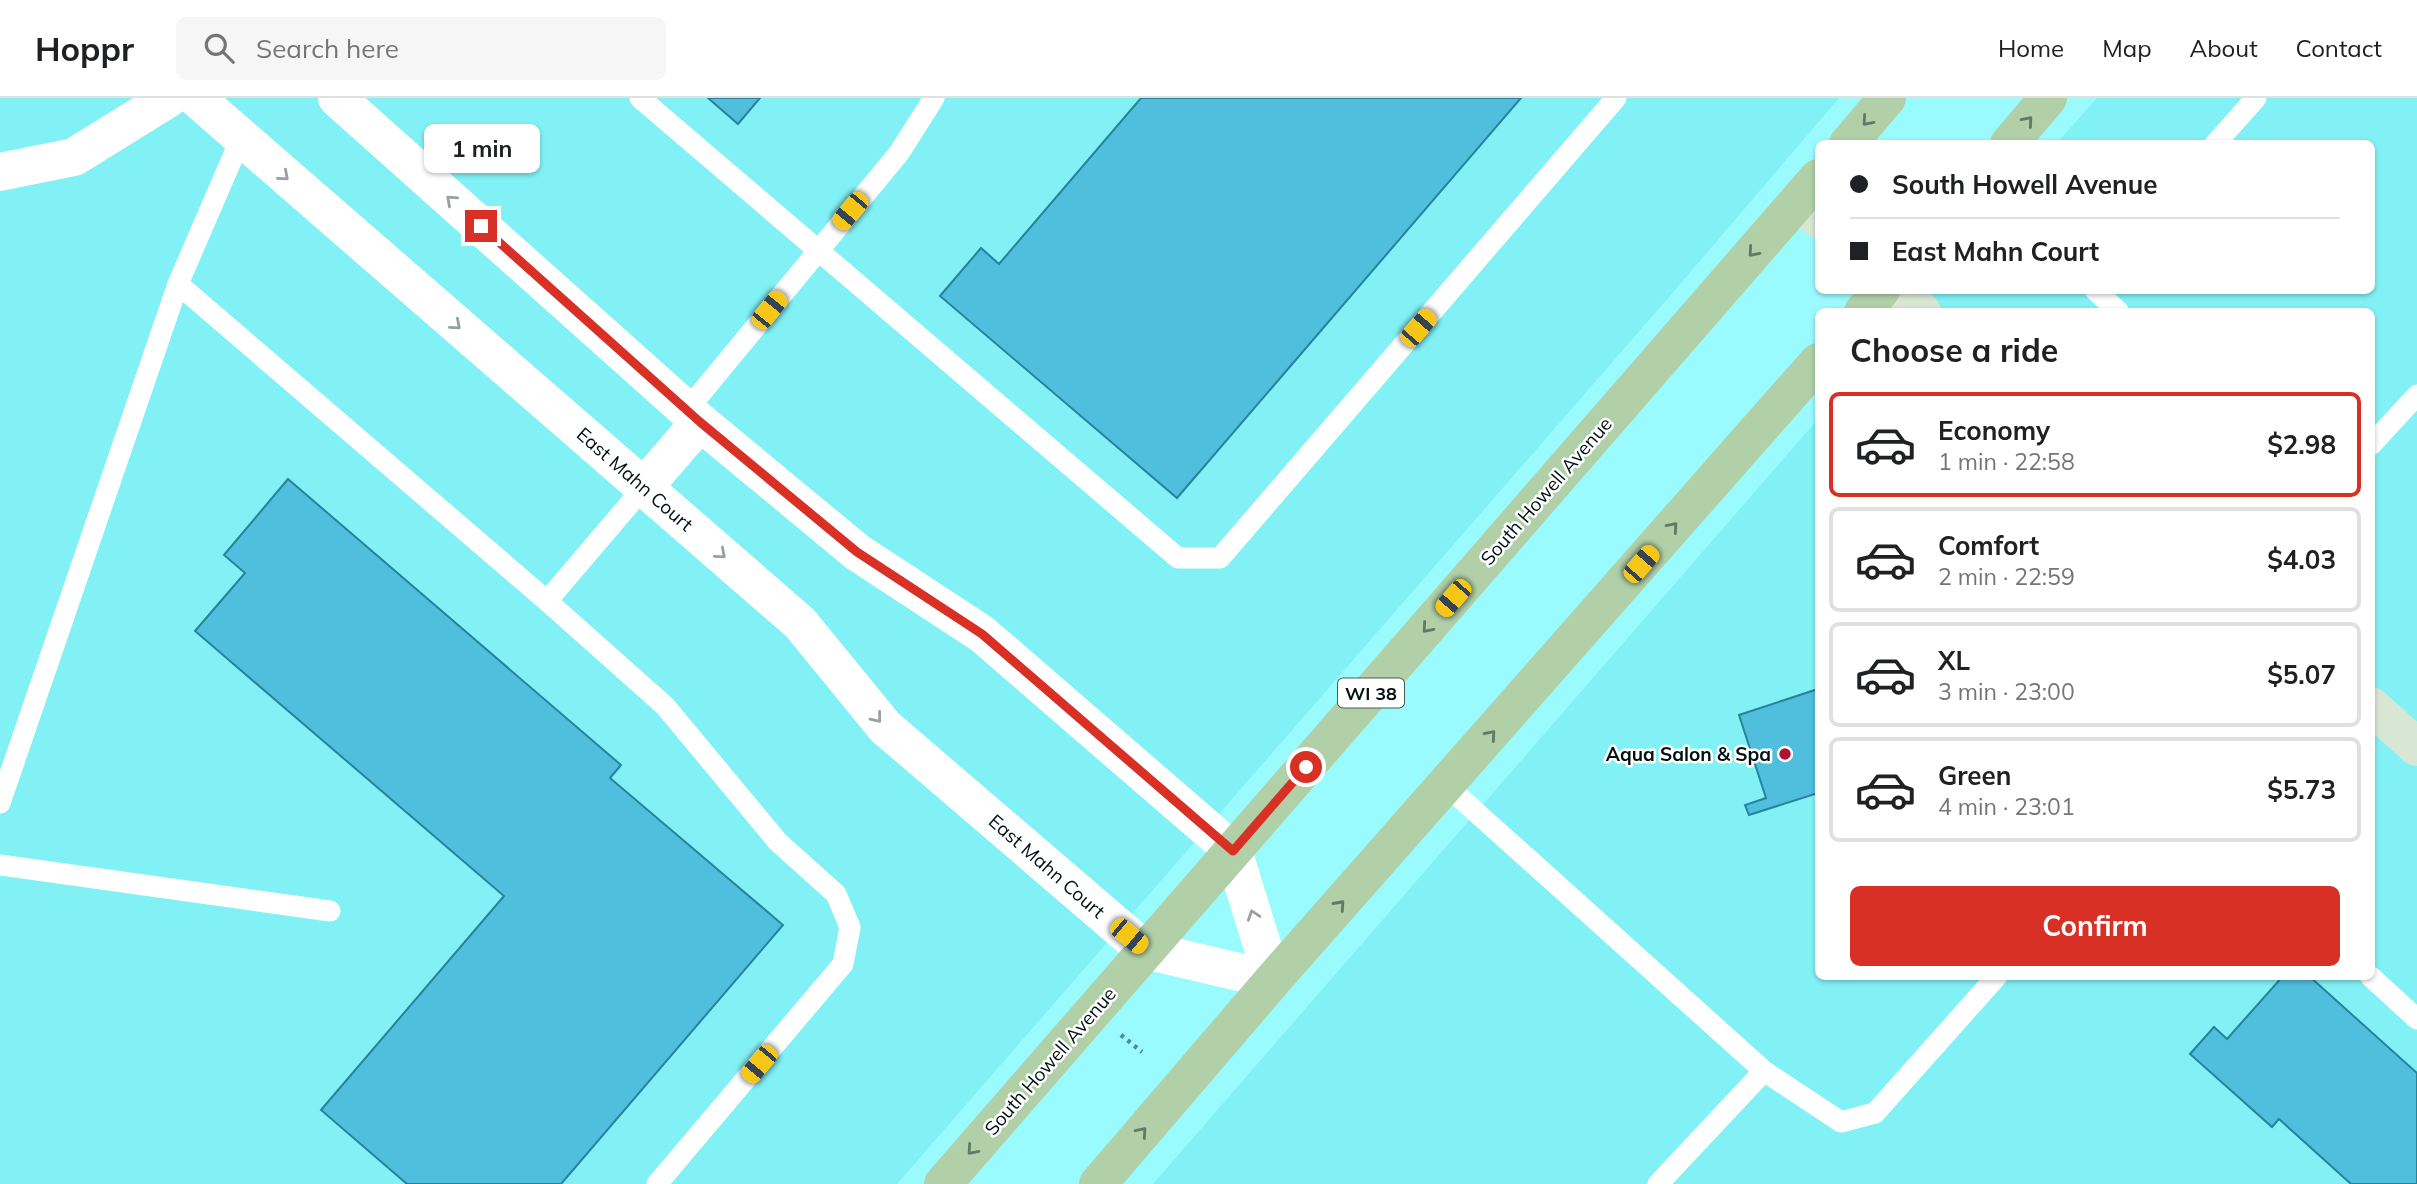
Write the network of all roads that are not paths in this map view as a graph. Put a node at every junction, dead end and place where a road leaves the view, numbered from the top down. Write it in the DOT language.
graph roads {
  1 [pos="169,98"];
  2 [pos="196,98"];
  3 [pos="337,98"];
  4 [pos="640,98"];
  5 [pos="934,98"];
  6 [pos="1616,98"];
  7 [pos="1887,98"];
  8 [pos="2048,98"];
  9 [pos="2256,98"];
  10 [pos="241,138"];
  11 [pos="1851,140"];
  12 [pos="2012,140"];
  13 [pos="2219,140"];
  14 [pos="0,172"];
  15 [pos="1812,199"];
  16 [pos="818,250"];
  17 [pos="178,284"];
  18 [pos="1878,294"];
  19 [pos="1903,294"];
  20 [pos="2099,294"];
  21 [pos="1866,308"];
  22 [pos="1918,308"];
  23 [pos="2115,308"];
  24 [pos="1815,365"];
  25 [pos="2417,395"];
  26 [pos="694,416"];
  27 [pos="2375,441"];
  28 [pos="644,487"];
  29 [pos="547,601"];
  30 [pos="2375,716"];
  31 [pos="2417,747"];
  32 [pos="1447,786"];
  33 [pos="0,803"];
  34 [pos="1233,851"];
  35 [pos="0,865"];
  36 [pos="330,911"];
  37 [pos="1145,950"];
  38 [pos="1273,980"];
  39 [pos="1993,980"];
  40 [pos="2374,980"];
  41 [pos="2417,1019"];
  42 [pos="1764,1071"];
  43 [pos="657,1184"];
  44 [pos="943,1184"];
  45 [pos="1098,1184"];
  46 [pos="1658,1184"];
  1 -- 14 [label="street"];
  2 -- 10 [label="street, East Mahn Court"];
  26 -- 3 [label="street, one-way"];
  4 -- 16 [label="lane"];
  5 -- 16 [label="lane"];
  6 -- 16 [label="lane"];
  7 -- 11 [label="main road, one-way"];
  12 -- 8 [label="main road, one-way"];
  9 -- 13 [label="lane"];
  10 -- 17 [label="lane"];
  10 -- 28 [label="street, East Mahn Court, one-way"];
  15 -- 34 [label="main road, South Howell Avenue / WI 38, one-way"];
  16 -- 26 [label="lane"];
  17 -- 29 [label="lane"];
  17 -- 33 [label="lane"];
  18 -- 21 [label="main road"];
  19 -- 22 [label="street"];
  20 -- 23 [label="lane"];
  32 -- 24 [label="main road, one-way"];
  25 -- 27 [label="lane"];
  26 -- 28 [label="street"];
  26 -- 34 [label="street"];
  28 -- 29 [label="lane"];
  28 -- 37 [label="street, East Mahn Court, one-way"];
  29 -- 43 [label="lane"];
  30 -- 31 [label="street"];
  38 -- 32 [label="main road, one-way"];
  32 -- 42 [label="lane"];
  34 -- 37 [label="main road, South Howell Avenue / WI 38"];
  38 -- 34 [label="street, one-way"];
  35 -- 36 [label="lane"];
  37 -- 38 [label="street, East Mahn Court"];
  37 -- 44 [label="main road, South Howell Avenue / WI 38, one-way"];
  45 -- 38 [label="main road, one-way"];
  39 -- 42 [label="lane"];
  40 -- 41 [label="lane"];
  42 -- 46 [label="lane"];
}
